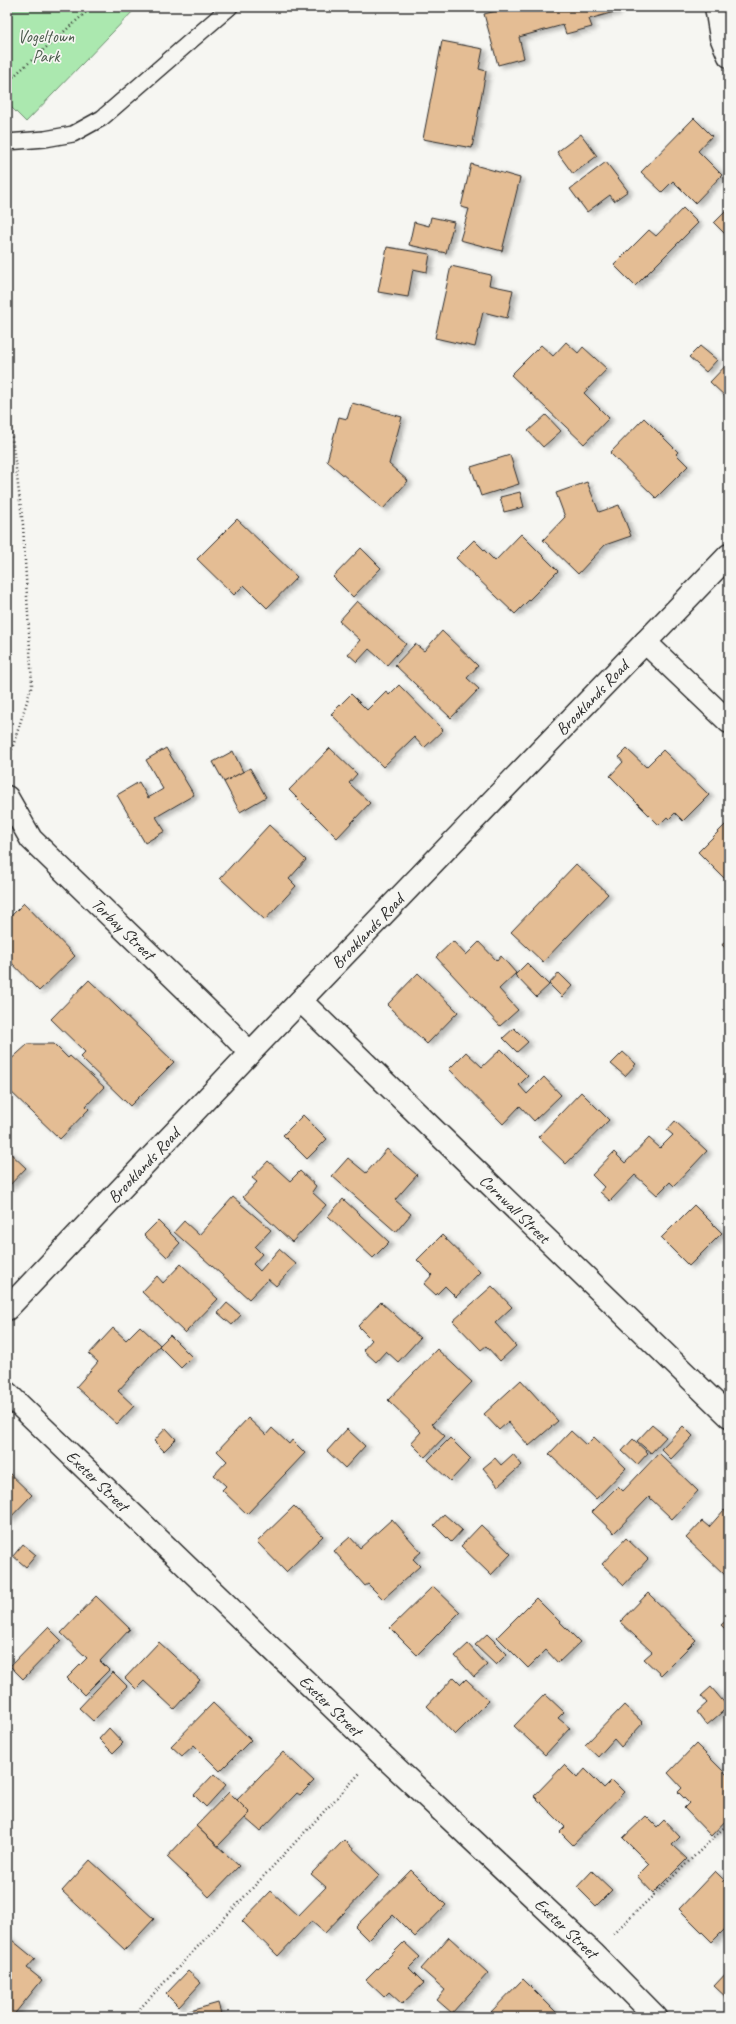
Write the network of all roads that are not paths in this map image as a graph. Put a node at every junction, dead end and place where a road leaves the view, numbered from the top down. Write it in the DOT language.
graph roads {
  1 [pos="230,7"];
  2 [pos="716,7"];
  3 [pos="729,56"];
  4 [pos="7,142"];
  5 [pos="729,555"];
  6 [pos="645,642"];
  7 [pos="729,722"];
  8 [pos="7,797"];
  9 [pos="301,1001"];
  10 [pos="250,1053"];
  11 [pos="7,1309"];
  12 [pos="7,1393"];
  13 [pos="729,1416"];
  14 [pos="656,2017"];
  1 -- 4 [label="lane"];
  2 -- 3 [label="street"];
  5 -- 6 [label="street, Brooklands Road"];
  6 -- 7 [label="street"];
  6 -- 9 [label="street, Brooklands Road"];
  8 -- 10 [label="street, Torbay Street"];
  9 -- 10 [label="street, Brooklands Road"];
  9 -- 13 [label="street, Cornwall Street"];
  10 -- 11 [label="street, Brooklands Road"];
  12 -- 14 [label="street, Exeter Street"];
}
